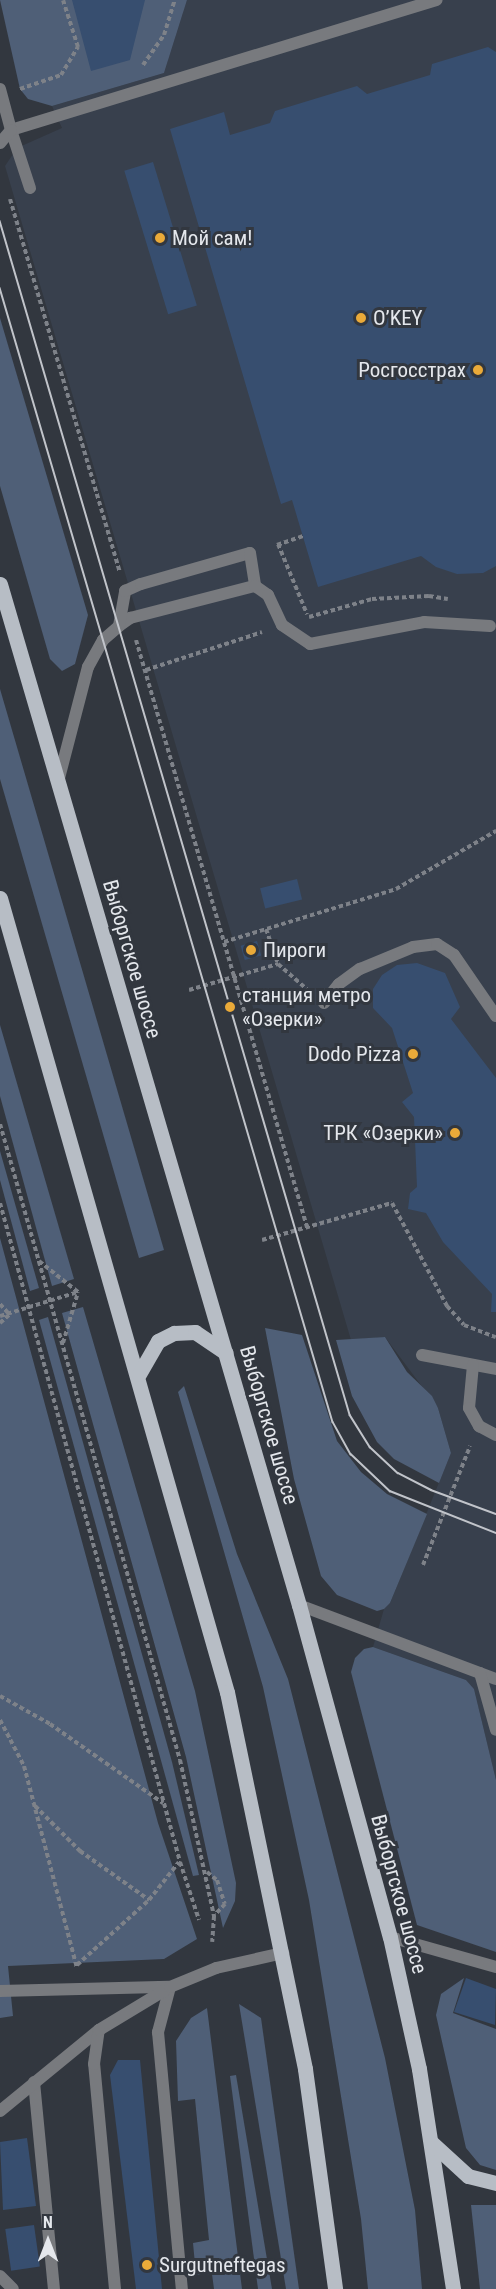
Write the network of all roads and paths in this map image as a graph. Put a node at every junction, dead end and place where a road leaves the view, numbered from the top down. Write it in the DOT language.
graph roads {
  1 [pos="63,0"];
  2 [pos="175,0"];
  3 [pos="437,0"];
  4 [pos="135,68"];
  5 [pos="0,89"];
  6 [pos="11,130"];
  7 [pos="0,143"];
  8 [pos="30,188"];
  9 [pos="7,189"];
  10 [pos="303,536"];
  11 [pos="278,544"];
  12 [pos="250,553"];
  13 [pos="0,584"];
  14 [pos="255,586"];
  15 [pos="125,591"];
  16 [pos="372,599"];
  17 [pos="308,617"];
  18 [pos="130,618"];
  19 [pos="282,625"];
  20 [pos="119,626"];
  21 [pos="490,626"];
  22 [pos="146,670"];
  23 [pos="58,783"];
  24 [pos="496,831"];
  25 [pos="0,898"];
  26 [pos="266,929"];
  27 [pos="224,942"];
  28 [pos="278,964"];
  29 [pos="234,977"];
  30 [pos="189,990"];
  31 [pos="324,1003"];
  32 [pos="496,1016"];
  33 [pos="0,1124"];
  34 [pos="0,1203"];
  35 [pos="307,1227"];
  36 [pos="262,1240"];
  37 [pos="39,1261"];
  38 [pos="78,1292"];
  39 [pos="51,1301"];
  40 [pos="0,1304"];
  41 [pos="29,1308"];
  42 [pos="10,1314"];
  43 [pos="0,1317"];
  44 [pos="0,1323"];
  45 [pos="496,1337"];
  46 [pos="62,1345"];
  47 [pos="226,1353"];
  48 [pos="422,1355"];
  49 [pos="473,1365"];
  50 [pos="496,1369"];
  51 [pos="139,1374"];
  52 [pos="479,1426"];
  53 [pos="496,1435"];
  54 [pos="423,1565"];
  55 [pos="299,1605"];
  56 [pos="480,1673"];
  57 [pos="496,1679"];
  58 [pos="0,1696"];
  59 [pos="0,1720"];
  60 [pos="496,1730"];
  61 [pos="164,1803"];
  62 [pos="34,1806"];
  63 [pos="180,1862"];
  64 [pos="206,1872"];
  65 [pos="149,1900"];
  66 [pos="214,1916"];
  67 [pos="199,1920"];
  68 [pos="390,1937"];
  69 [pos="212,1942"];
  70 [pos="284,1953"];
  71 [pos="77,1965"];
  72 [pos="496,1967"];
  73 [pos="170,1987"];
  74 [pos="79,1990"];
  75 [pos="0,1991"];
  76 [pos="99,2030"];
  77 [pos="34,2082"];
  78 [pos="0,2110"];
  79 [pos="432,2143"];
  80 [pos="496,2183"];
  81 [pos="0,2276"];
  82 [pos="12,2289"];
  83 [pos="54,2289"];
  84 [pos="115,2289"];
  85 [pos="182,2289"];
  86 [pos="335,2289"];
  87 [pos="453,2289"];
  1 -- 6 [label="path"];
  2 -- 4 [label="path"];
  3 -- 6 [label="street"];
  5 -- 6 [label="street"];
  6 -- 7 [label="street"];
  6 -- 8 [label="street"];
  9 -- 15 [label="path"];
  10 -- 11 [label="path"];
  11 -- 12 [label="path"];
  11 -- 17 [label="path"];
  12 -- 14 [label="street"];
  12 -- 15 [label="street"];
  13 -- 23 [label="main road, Выборгское шоссе"];
  14 -- 18 [label="street"];
  14 -- 19 [label="street"];
  15 -- 20 [label="street"];
  16 -- 17 [label="path"];
  17 -- 19 [label="path"];
  18 -- 20 [label="street"];
  18 -- 22 [label="path"];
  19 -- 21 [label="street"];
  19 -- 22 [label="path"];
  20 -- 23 [label="street"];
  22 -- 27 [label="path"];
  23 -- 47 [label="main road, Выборгское шоссе"];
  24 -- 26 [label="path"];
  25 -- 51 [label="main road"];
  26 -- 27 [label="path"];
  26 -- 28 [label="path"];
  27 -- 29 [label="path"];
  28 -- 29 [label="path"];
  28 -- 31 [label="path"];
  29 -- 30 [label="path"];
  29 -- 35 [label="path"];
  31 -- 32 [label="street"];
  33 -- 37 [label="path"];
  34 -- 41 [label="path"];
  35 -- 36 [label="path"];
  35 -- 45 [label="path"];
  37 -- 38 [label="path"];
  37 -- 39 [label="path"];
  38 -- 39 [label="path"];
  38 -- 46 [label="path"];
  39 -- 41 [label="path"];
  39 -- 46 [label="path"];
  40 -- 42 [label="path"];
  41 -- 42 [label="path"];
  41 -- 61 [label="path"];
  42 -- 43 [label="path"];
  42 -- 44 [label="path"];
  46 -- 64 [label="path"];
  47 -- 51 [label="main road"];
  47 -- 55 [label="main road, Выборгское шоссе"];
  48 -- 49 [label="street"];
  49 -- 50 [label="street"];
  49 -- 52 [label="street"];
  51 -- 70 [label="main road"];
  52 -- 53 [label="street"];
  52 -- 54 [label="path"];
  55 -- 56 [label="street"];
  55 -- 68 [label="main road, Выборгское шоссе"];
  56 -- 57 [label="street"];
  56 -- 60 [label="street"];
  58 -- 61 [label="path"];
  59 -- 62 [label="path"];
  61 -- 63 [label="path"];
  62 -- 65 [label="path"];
  62 -- 71 [label="path"];
  63 -- 65 [label="path"];
  63 -- 67 [label="path"];
  64 -- 66 [label="path"];
  64 -- 66 [label="path"];
  65 -- 71 [label="path"];
  66 -- 69 [label="path"];
  68 -- 72 [label="street"];
  68 -- 79 [label="main road, Выборгское шоссе"];
  70 -- 73 [label="street"];
  70 -- 86 [label="main road"];
  71 -- 74 [label="path"];
  73 -- 74 [label="street"];
  73 -- 76 [label="street"];
  73 -- 85 [label="street"];
  74 -- 75 [label="street"];
  76 -- 77 [label="street"];
  76 -- 84 [label="street"];
  77 -- 78 [label="street"];
  77 -- 83 [label="street"];
  79 -- 80 [label="main road"];
  79 -- 87 [label="main road, Выборгское шоссе"];
  81 -- 82 [label="street"];
}
